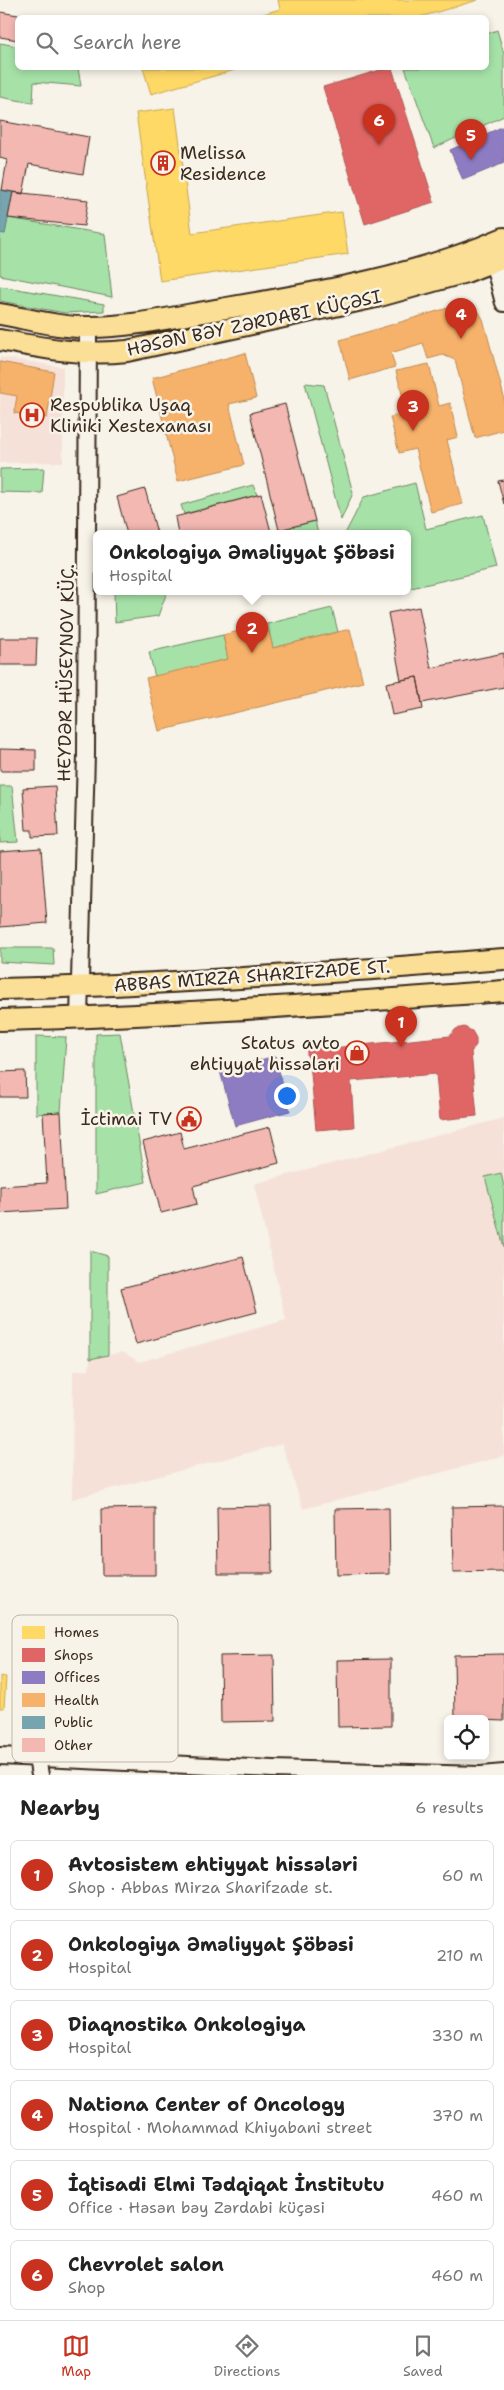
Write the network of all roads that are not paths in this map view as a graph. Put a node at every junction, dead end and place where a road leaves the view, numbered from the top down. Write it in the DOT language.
graph roads {
  1 [pos="504,238"];
  2 [pos="498,259"];
  3 [pos="504,303"];
  4 [pos="0,314"];
  5 [pos="63,325"];
  6 [pos="88,328"];
  7 [pos="0,340"];
  8 [pos="61,351"];
  9 [pos="88,354"];
  10 [pos="504,959"];
  11 [pos="79,987"];
  12 [pos="0,989"];
  13 [pos="504,991"];
  14 [pos="79,1018"];
  15 [pos="0,1020"];
  16 [pos="38,1762"];
  17 [pos="105,1762"];
  18 [pos="274,1772"];
  19 [pos="504,1773"];
  20 [pos="406,1774"];
  21 [pos="40,1775"];
  22 [pos="480,1775"];
  1 -- 6 [label="main road, HƏSƏN BƏY ZƏRDABI KÜÇƏSI"];
  2 -- 3 [label="street"];
  2 -- 9 [label="main road, HƏSƏN BƏY ZƏRDABI KÜÇƏSI"];
  4 -- 5 [label="main road, HƏSƏN BƏY ZƏRDABI KÜÇƏSI"];
  5 -- 6 [label="main road, HƏSƏN BƏY ZƏRDABI KÜÇƏSI"];
  5 -- 8 [label="main road"];
  6 -- 9 [label="street, HEYDƏR HÜSEYNOV KÜÇ."];
  7 -- 8 [label="main road, HƏSƏN BƏY ZƏRDABI KÜÇƏSI"];
  8 -- 9 [label="main road, HƏSƏN BƏY ZƏRDABI KÜÇƏSI"];
  9 -- 11 [label="street, HEYDƏR HÜSEYNOV KÜÇ."];
  10 -- 11 [label="main road, ABBAS MIRZA SHARIFZADE ST."];
  11 -- 12 [label="main road, ABBAS MIRZA SHARIFZADE ST."];
  11 -- 14 [label="street, HEYDƏR HÜSEYNOV KÜÇ."];
  13 -- 14 [label="main road, ABBAS MIRZA SHARIFZADE ST."];
  14 -- 15 [label="main road, ABBAS MIRZA SHARIFZADE ST."];
  16 -- 21 [label="street"];
  17 -- 18 [label="street"];
  18 -- 20 [label="street"];
  19 -- 22 [label="street"];
  20 -- 22 [label="street"];
}
